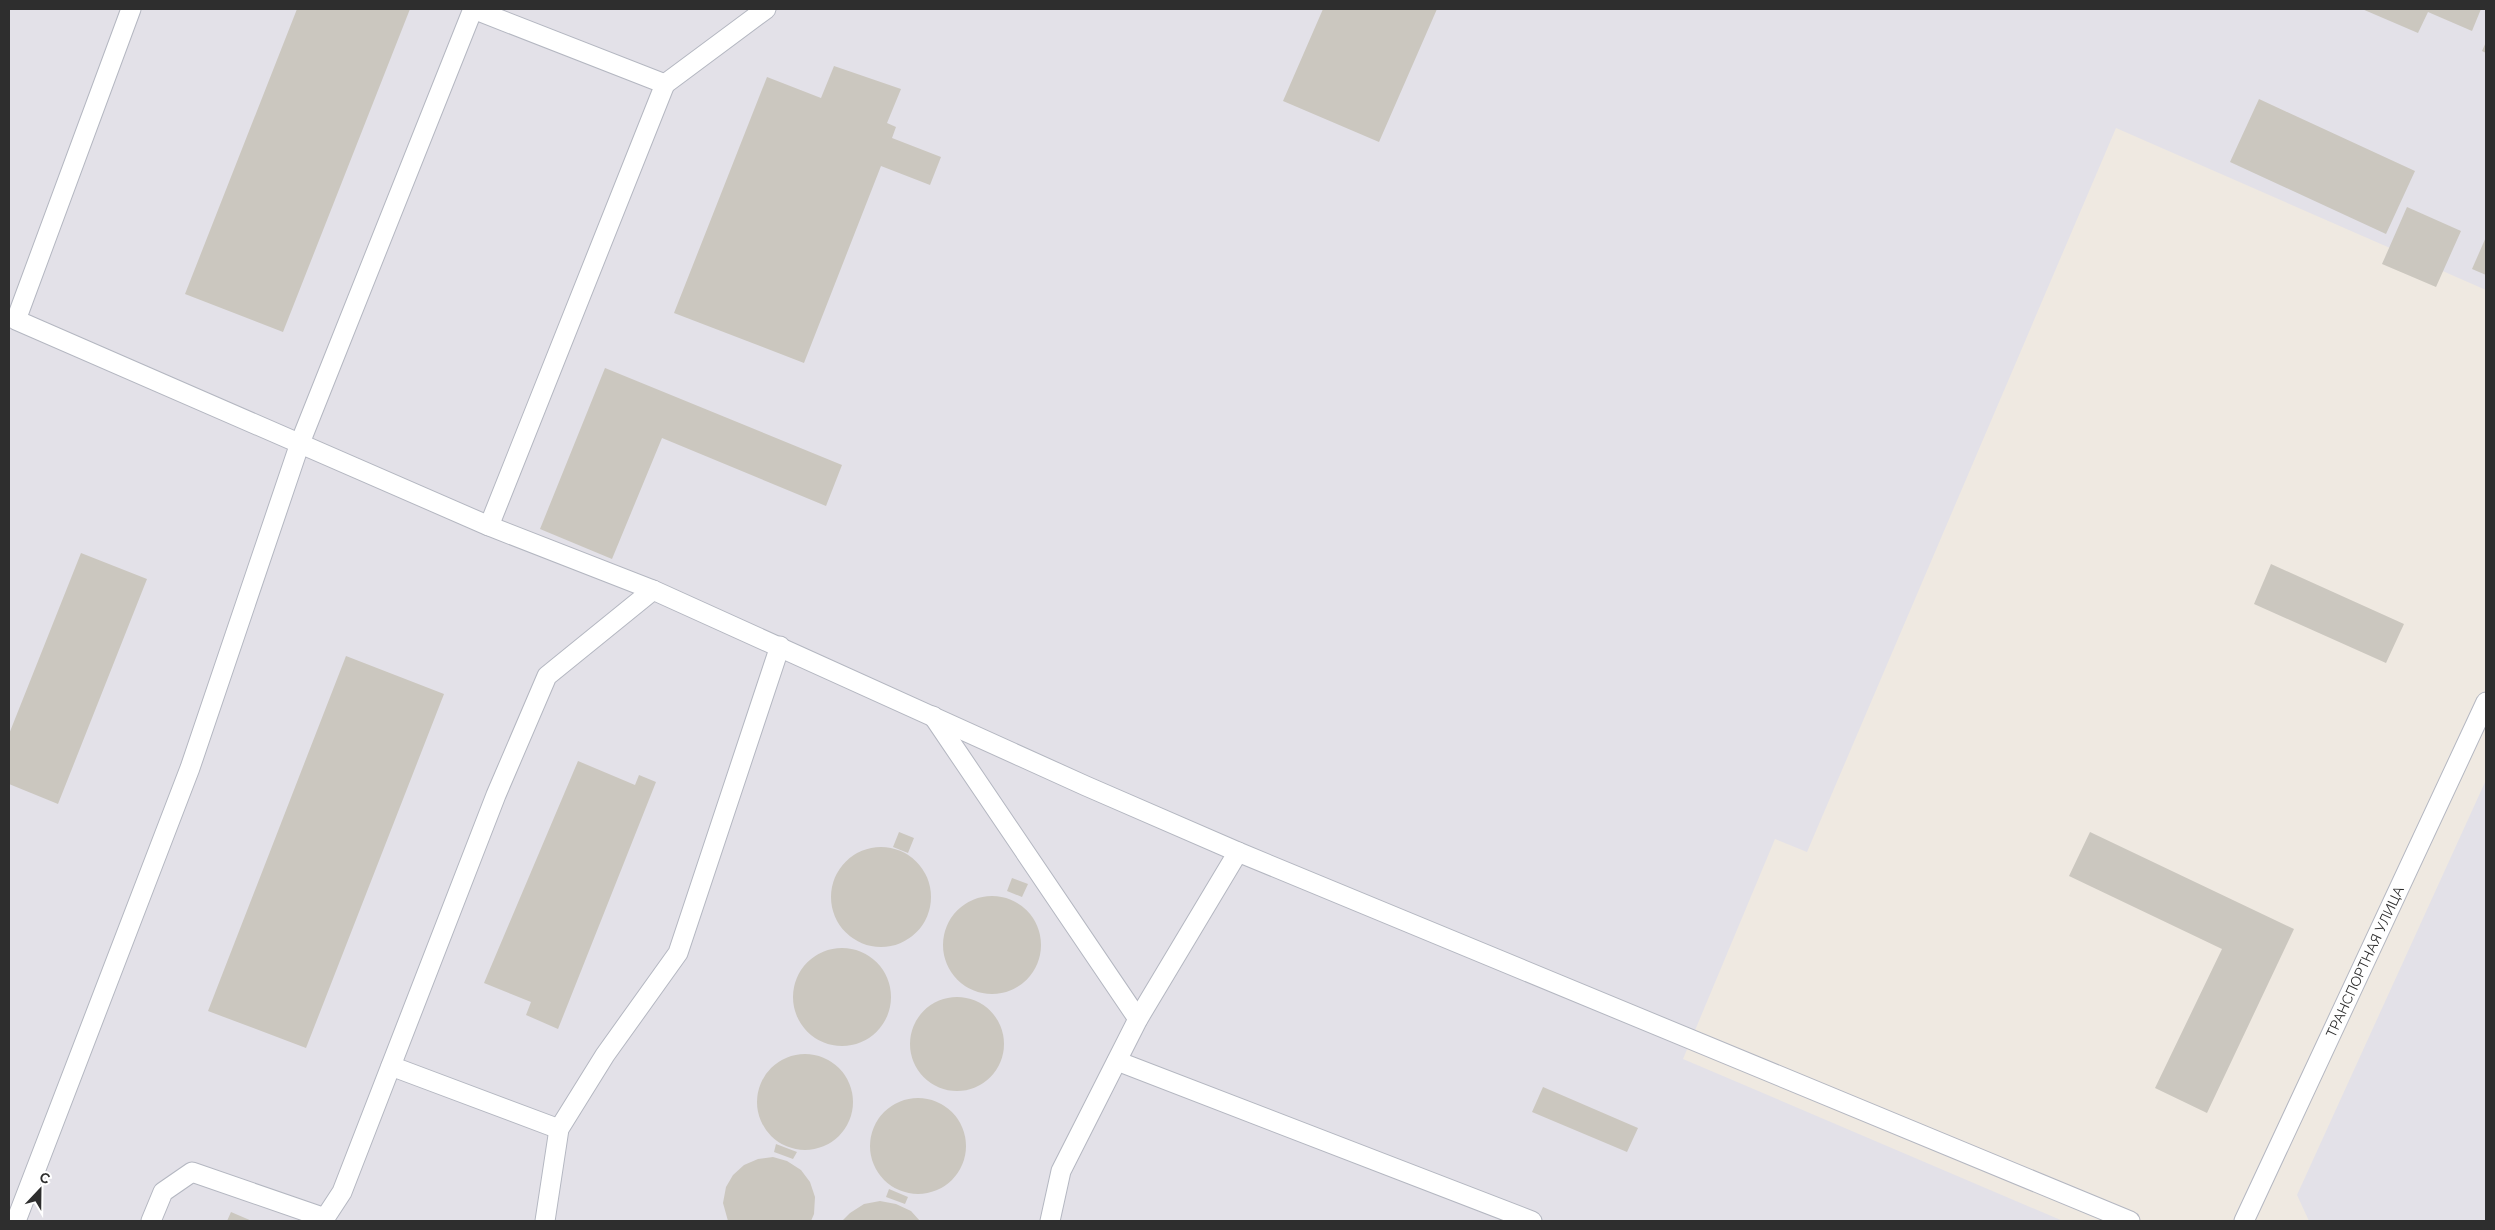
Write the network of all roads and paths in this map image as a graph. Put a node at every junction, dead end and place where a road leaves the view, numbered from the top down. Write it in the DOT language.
graph roads {
  1 [pos="131,9"];
  2 [pos="766,9"];
  3 [pos="664,84"];
  4 [pos="12,328"];
  5 [pos="300,443"];
  6 [pos="488,526"];
  7 [pos="653,590"];
  8 [pos="780,646"];
  9 [pos="2486,702"];
  10 [pos="933,716"];
  11 [pos="1238,852"];
  12 [pos="1138,1019"];
  13 [pos="1117,1061"];
  14 [pos="391,1066"];
  15 [pos="559,1129"];
  16 [pos="16,1221"];
  17 [pos="151,1221"];
  18 [pos="545,1221"];
  19 [pos="1050,1221"];
  20 [pos="1532,1221"];
  21 [pos="2130,1221"];
  22 [pos="2244,1221"];
  1 -- 4 [label="lane"];
  2 -- 3 [label="lane"];
  3 -- 5 [label="lane"];
  3 -- 6 [label="lane"];
  4 -- 5 [label="lane"];
  5 -- 6 [label="lane"];
  5 -- 16 [label="lane"];
  6 -- 7 [label="lane"];
  7 -- 8 [label="lane"];
  7 -- 14 [label="lane"];
  8 -- 10 [label="lane"];
  8 -- 15 [label="lane"];
  9 -- 22 [label="lane, ТРАНСПОРТНАЯ УЛИЦА"];
  10 -- 11 [label="lane"];
  10 -- 12 [label="lane"];
  11 -- 12 [label="lane"];
  11 -- 21 [label="lane"];
  12 -- 13 [label="lane"];
  13 -- 19 [label="lane"];
  13 -- 20 [label="lane"];
  14 -- 15 [label="lane"];
  14 -- 17 [label="lane"];
  15 -- 18 [label="lane"];
}
